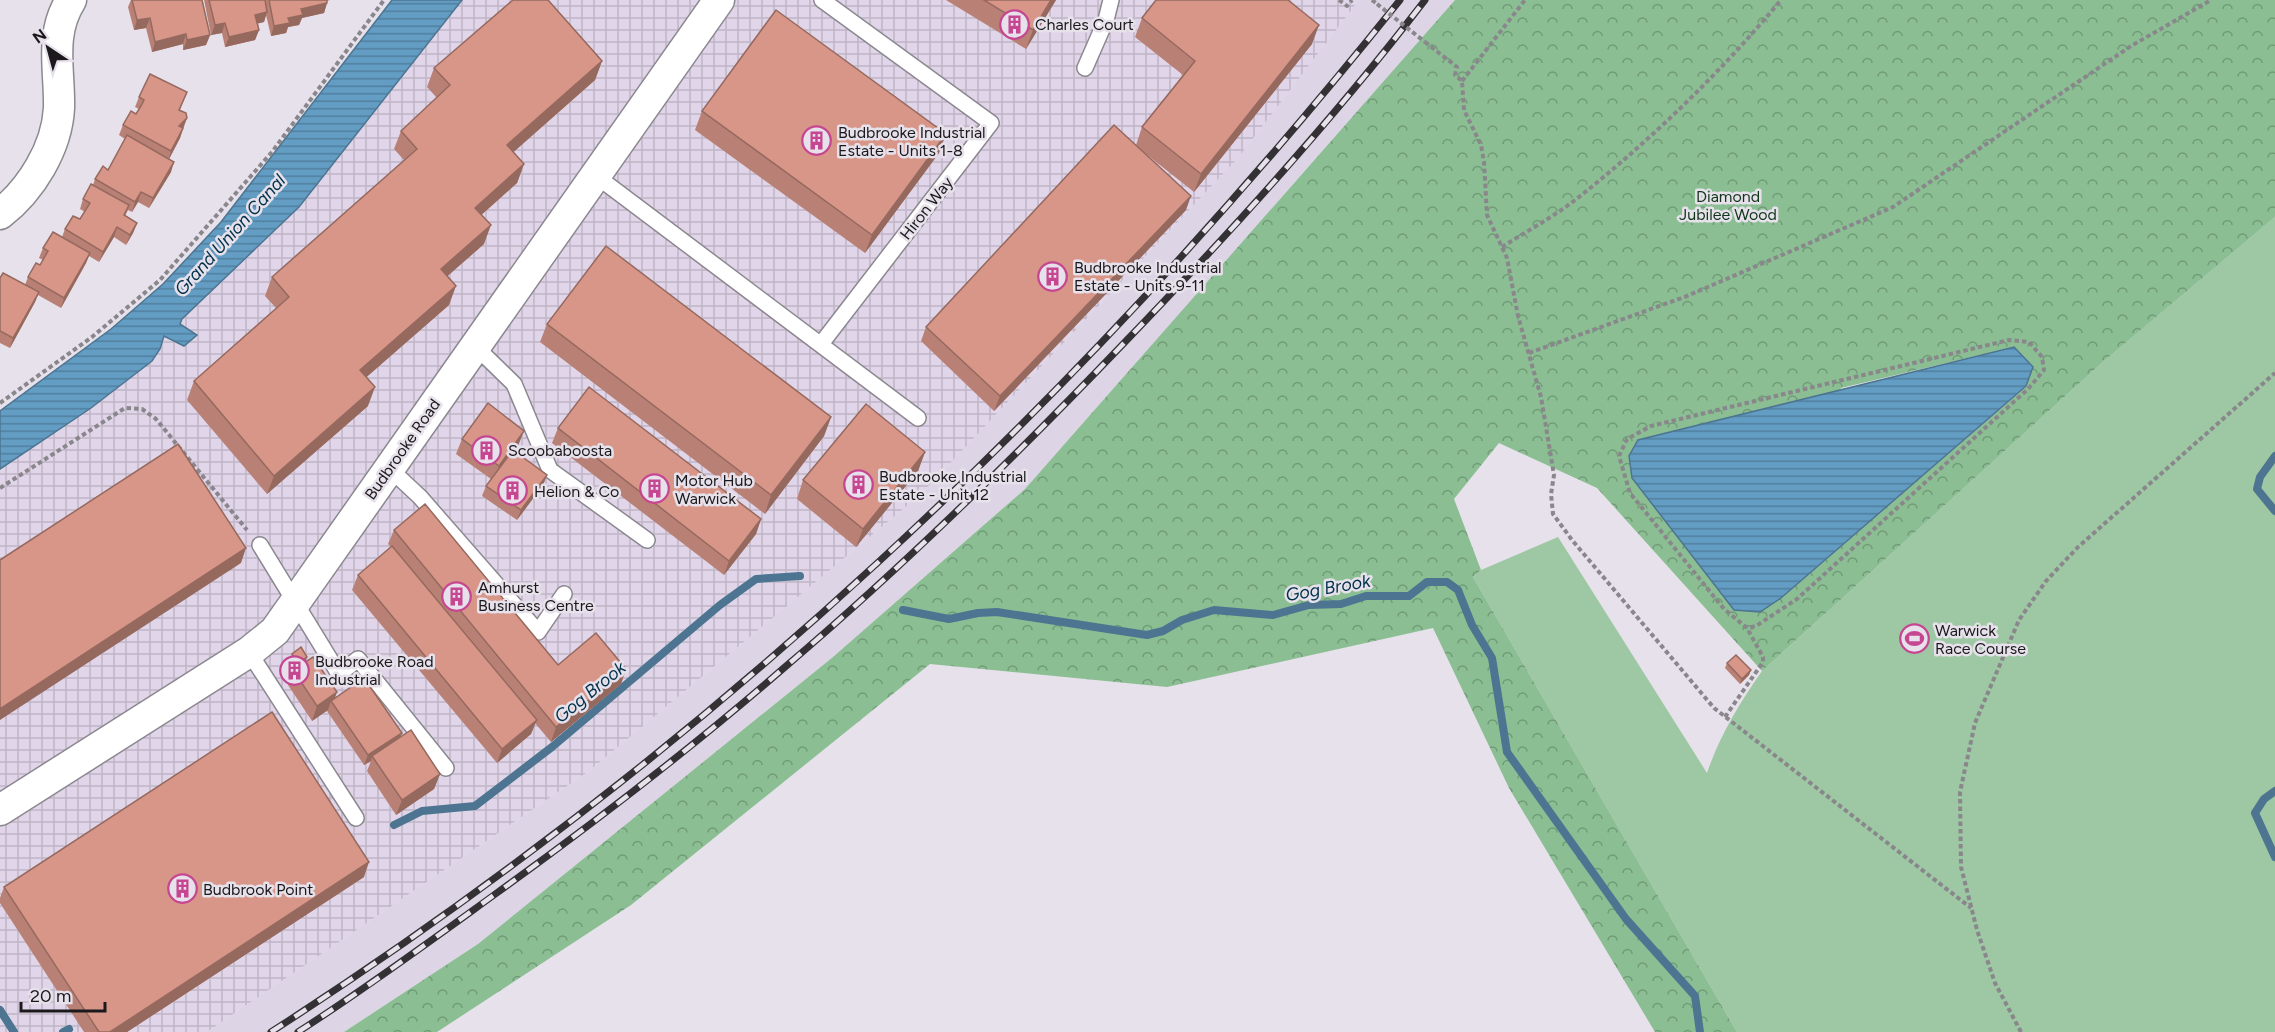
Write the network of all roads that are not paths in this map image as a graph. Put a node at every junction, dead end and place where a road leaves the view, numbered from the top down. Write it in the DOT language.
graph roads {
  1 [pos="71,0"];
  2 [pos="719,0"];
  3 [pos="822,0"];
  4 [pos="1111,0"];
  5 [pos="1085,68"];
  6 [pos="595,175"];
  7 [pos="0,214"];
  8 [pos="821,344"];
  9 [pos="475,346"];
  10 [pos="918,418"];
  11 [pos="389,468"];
  12 [pos="647,540"];
  13 [pos="260,545"];
  14 [pos="564,594"];
  15 [pos="295,602"];
  16 [pos="249,651"];
  17 [pos="446,768"];
  18 [pos="0,810"];
  19 [pos="356,818"];
  1 -- 7 [label="street"];
  2 -- 6 [label="street, Budbrooke Road"];
  3 -- 8 [label="lane, Hiron Way"];
  4 -- 5 [label="lane"];
  6 -- 8 [label="lane"];
  6 -- 9 [label="street, Budbrooke Road"];
  8 -- 10 [label="lane"];
  9 -- 11 [label="street, Budbrooke Road"];
  9 -- 12 [label="lane"];
  11 -- 14 [label="lane"];
  11 -- 15 [label="street, Budbrooke Road"];
  13 -- 15 [label="lane"];
  15 -- 16 [label="street, Budbrooke Road"];
  15 -- 17 [label="lane"];
  16 -- 18 [label="street, Budbrooke Road"];
  16 -- 19 [label="lane"];
}
